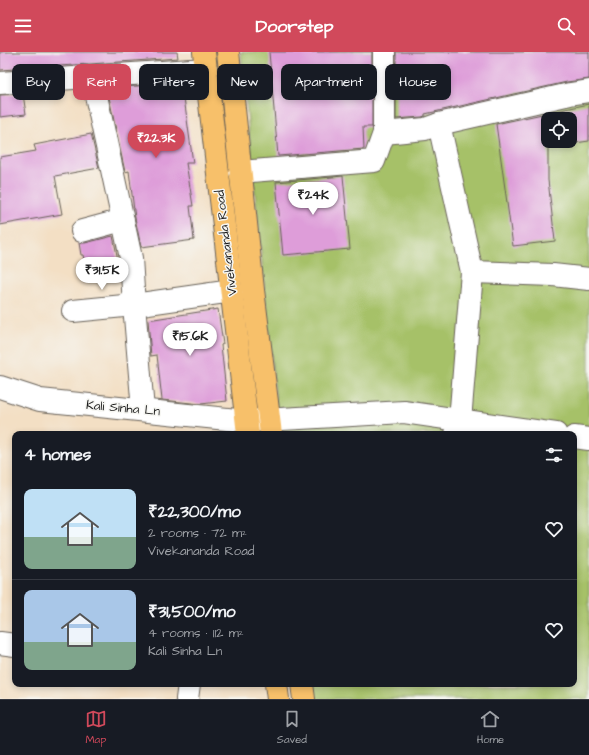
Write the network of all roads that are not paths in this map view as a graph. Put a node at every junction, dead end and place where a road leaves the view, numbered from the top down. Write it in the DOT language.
graph roads {
  1 [pos="228,52"];
  2 [pos="384,52"];
  3 [pos="205,60"];
  4 [pos="131,71"];
  5 [pos="73,78"];
  6 [pos="0,83"];
  7 [pos="589,91"];
  8 [pos="97,100"];
  9 [pos="439,124"];
  10 [pos="384,133"];
  11 [pos="240,172"];
  12 [pos="123,220"];
  13 [pos="82,232"];
  14 [pos="472,272"];
  15 [pos="589,279"];
  16 [pos="232,291"];
  17 [pos="134,305"];
  18 [pos="73,311"];
  19 [pos="0,387"];
  20 [pos="143,410"];
  21 [pos="270,427"];
  22 [pos="458,427"];
  23 [pos="248,428"];
  24 [pos="514,431"];
  25 [pos="577,437"];
  26 [pos="589,439"];
  27 [pos="0,643"];
  28 [pos="12,645"];
  29 [pos="189,687"];
  30 [pos="275,688"];
  31 [pos="303,690"];
  32 [pos="187,699"];
  1 -- 11 [label="main road, Vivekananda Road"];
  2 -- 10 [label="street"];
  3 -- 4 [label="street"];
  3 -- 16 [label="main road, Vivekananda Road"];
  5 -- 6 [label="street"];
  7 -- 9 [label="street"];
  8 -- 12 [label="street"];
  9 -- 10 [label="street"];
  9 -- 14 [label="street"];
  10 -- 11 [label="street"];
  11 -- 21 [label="main road, Vivekananda Road"];
  12 -- 13 [label="street"];
  12 -- 17 [label="street"];
  14 -- 15 [label="street"];
  14 -- 22 [label="street"];
  16 -- 17 [label="street"];
  16 -- 23 [label="main road, Vivekananda Road"];
  17 -- 18 [label="street"];
  17 -- 20 [label="street"];
  19 -- 20 [label="street, Kali Sinha Ln"];
  20 -- 23 [label="street, Kali Sinha Ln"];
  21 -- 22 [label="street, Kali Sinha Ln"];
  21 -- 23 [label="street, Kali Sinha Ln"];
  22 -- 24 [label="street, Kali Sinha Ln"];
  25 -- 26 [label="street"];
  27 -- 28 [label="street"];
  29 -- 32 [label="street"];
  30 -- 31 [label="street"];
}
